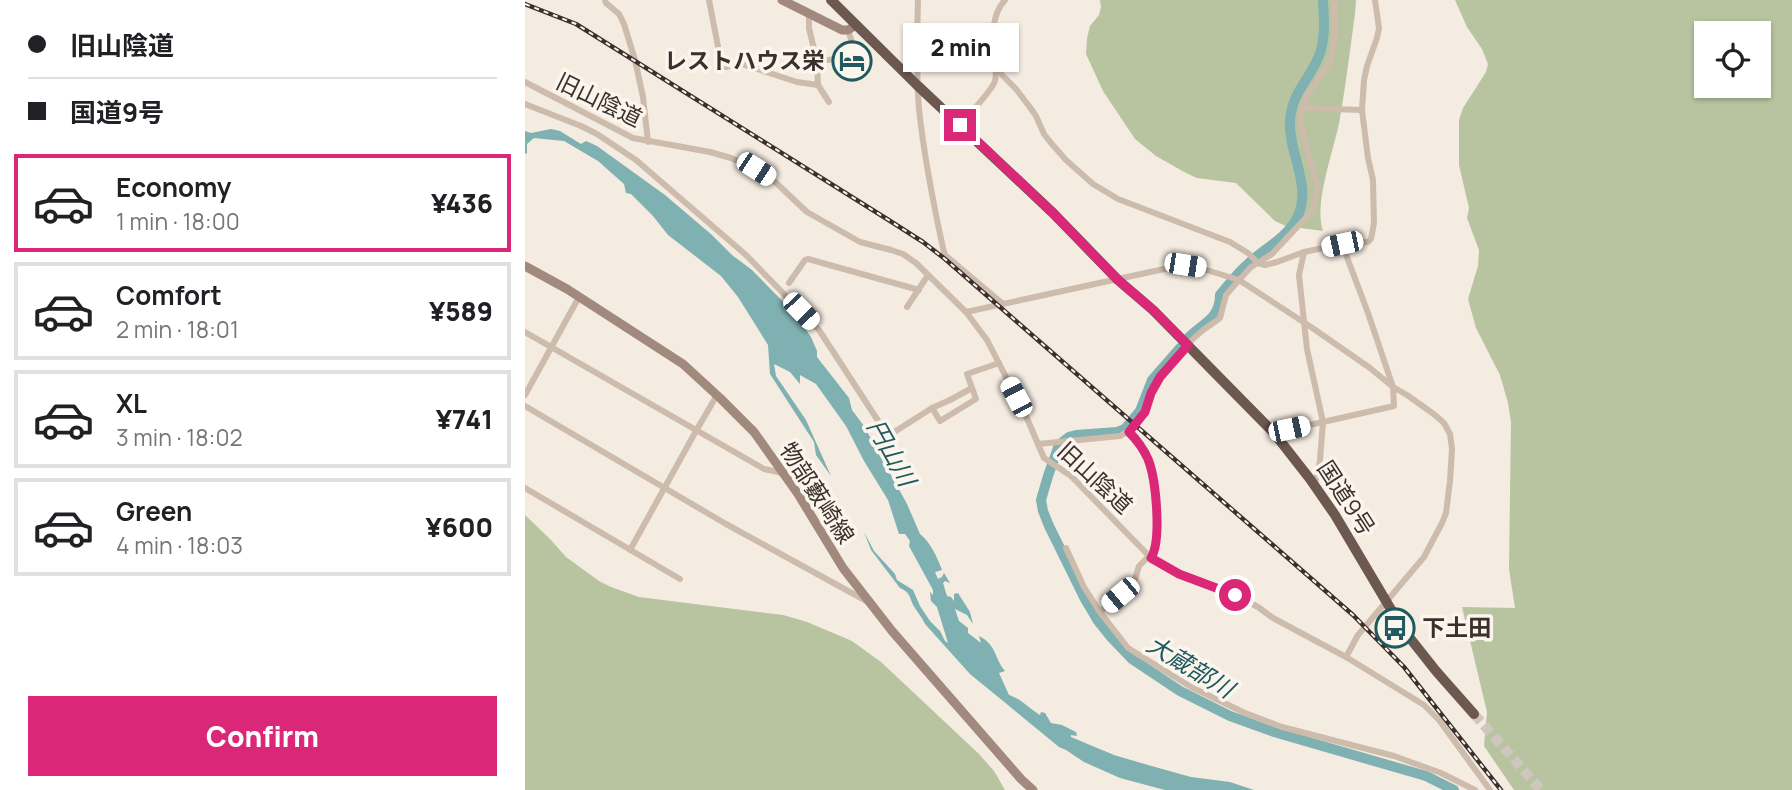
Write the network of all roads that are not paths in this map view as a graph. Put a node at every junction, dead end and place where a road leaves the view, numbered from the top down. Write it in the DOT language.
graph roads {
  1 [pos="605,0"];
  2 [pos="709,0"];
  3 [pos="782,0"];
  4 [pos="831,0"];
  5 [pos="918,0"];
  6 [pos="991,0"];
  7 [pos="1005,0"];
  8 [pos="1334,0"];
  9 [pos="1375,0"];
  10 [pos="998,8"];
  11 [pos="809,13"];
  12 [pos="852,27"];
  13 [pos="816,60"];
  14 [pos="996,69"];
  15 [pos="525,82"];
  16 [pos="818,85"];
  17 [pos="918,86"];
  18 [pos="829,102"];
  19 [pos="525,104"];
  20 [pos="1302,108"];
  21 [pos="1362,110"];
  22 [pos="960,125"];
  23 [pos="648,142"];
  24 [pos="1342,244"];
  25 [pos="1304,252"];
  26 [pos="1258,263"];
  27 [pos="525,266"];
  28 [pos="928,275"];
  29 [pos="1118,280"];
  30 [pos="1239,280"];
  31 [pos="789,283"];
  32 [pos="919,290"];
  33 [pos="579,297"];
  34 [pos="1003,304"];
  35 [pos="907,307"];
  36 [pos="966,312"];
  37 [pos="1304,323"];
  38 [pos="525,332"];
  39 [pos="1188,345"];
  40 [pos="551,347"];
  41 [pos="999,363"];
  42 [pos="1393,387"];
  43 [pos="972,388"];
  44 [pos="717,395"];
  45 [pos="525,396"];
  46 [pos="525,406"];
  47 [pos="932,408"];
  48 [pos="1323,422"];
  49 [pos="696,430"];
  50 [pos="1129,432"];
  51 [pos="1274,433"];
  52 [pos="1038,444"];
  53 [pos="783,473"];
  54 [pos="1314,484"];
  55 [pos="525,488"];
  56 [pos="664,488"];
  57 [pos="1066,548"];
  58 [pos="630,550"];
  59 [pos="1150,557"];
  60 [pos="680,579"];
  61 [pos="1386,602"];
  62 [pos="871,603"];
  63 [pos="1100,612"];
  64 [pos="1346,657"];
  65 [pos="1474,714"];
  66 [pos="1033,790"];
  67 [pos="1475,790"];
  68 [pos="1490,790"];
  1 -- 23 [label="street"];
  2 -- 16 [label="street"];
  3 -- 11 [label="main road"];
  4 -- 12 [label="highway, 国道9号"];
  5 -- 17 [label="street"];
  6 -- 10 [label="street"];
  7 -- 10 [label="street"];
  8 -- 20 [label="street"];
  9 -- 21 [label="street"];
  10 -- 14 [label="street"];
  11 -- 12 [label="main road"];
  11 -- 13 [label="street"];
  12 -- 13 [label="street"];
  12 -- 17 [label="highway, 国道9号"];
  13 -- 16 [label="street"];
  14 -- 22 [label="street"];
  14 -- 26 [label="street"];
  15 -- 23 [label="street, 旧山陰道"];
  16 -- 18 [label="street"];
  17 -- 22 [label="highway, 国道9号"];
  17 -- 34 [label="street"];
  19 -- 47 [label="street"];
  20 -- 21 [label="street"];
  20 -- 26 [label="street"];
  21 -- 24 [label="street"];
  22 -- 29 [label="highway, 国道9号"];
  23 -- 28 [label="street, 旧山陰道"];
  24 -- 25 [label="street"];
  24 -- 42 [label="street"];
  25 -- 26 [label="street"];
  25 -- 37 [label="street"];
  26 -- 30 [label="street"];
  27 -- 33 [label="main road, 物部藪崎線"];
  28 -- 32 [label="street"];
  28 -- 36 [label="street, 旧山陰道"];
  29 -- 30 [label="street"];
  29 -- 34 [label="street"];
  29 -- 39 [label="highway, 国道9号"];
  30 -- 37 [label="street"];
  30 -- 39 [label="street"];
  31 -- 32 [label="street"];
  32 -- 35 [label="street"];
  33 -- 40 [label="street"];
  33 -- 44 [label="main road, 物部藪崎線"];
  34 -- 36 [label="street"];
  36 -- 41 [label="street, 旧山陰道"];
  37 -- 42 [label="street"];
  37 -- 48 [label="street"];
  38 -- 40 [label="street"];
  39 -- 50 [label="street"];
  39 -- 51 [label="highway, 国道9号"];
  40 -- 45 [label="street"];
  40 -- 49 [label="street"];
  41 -- 43 [label="street"];
  41 -- 52 [label="street, 旧山陰道"];
  42 -- 48 [label="street"];
  42 -- 61 [label="street"];
  43 -- 47 [label="street"];
  43 -- 47 [label="street"];
  44 -- 49 [label="street"];
  44 -- 53 [label="main road, 物部藪崎線"];
  46 -- 56 [label="street"];
  48 -- 51 [label="street"];
  48 -- 54 [label="street"];
  49 -- 53 [label="street"];
  49 -- 56 [label="street"];
  50 -- 52 [label="street"];
  50 -- 59 [label="street"];
  51 -- 54 [label="highway, 国道9号"];
  52 -- 59 [label="street, 旧山陰道"];
  53 -- 62 [label="main road, 物部藪崎線"];
  54 -- 61 [label="highway, 国道9号"];
  55 -- 58 [label="street"];
  56 -- 58 [label="street"];
  56 -- 62 [label="street"];
  57 -- 63 [label="street"];
  58 -- 60 [label="street"];
  59 -- 63 [label="street"];
  59 -- 64 [label="street, 旧山陰道"];
  61 -- 64 [label="street"];
  61 -- 65 [label="highway, 国道9号"];
  62 -- 66 [label="main road, 物部藪崎線"];
  63 -- 67 [label="street"];
  64 -- 68 [label="street, 旧山陰道"];
}
